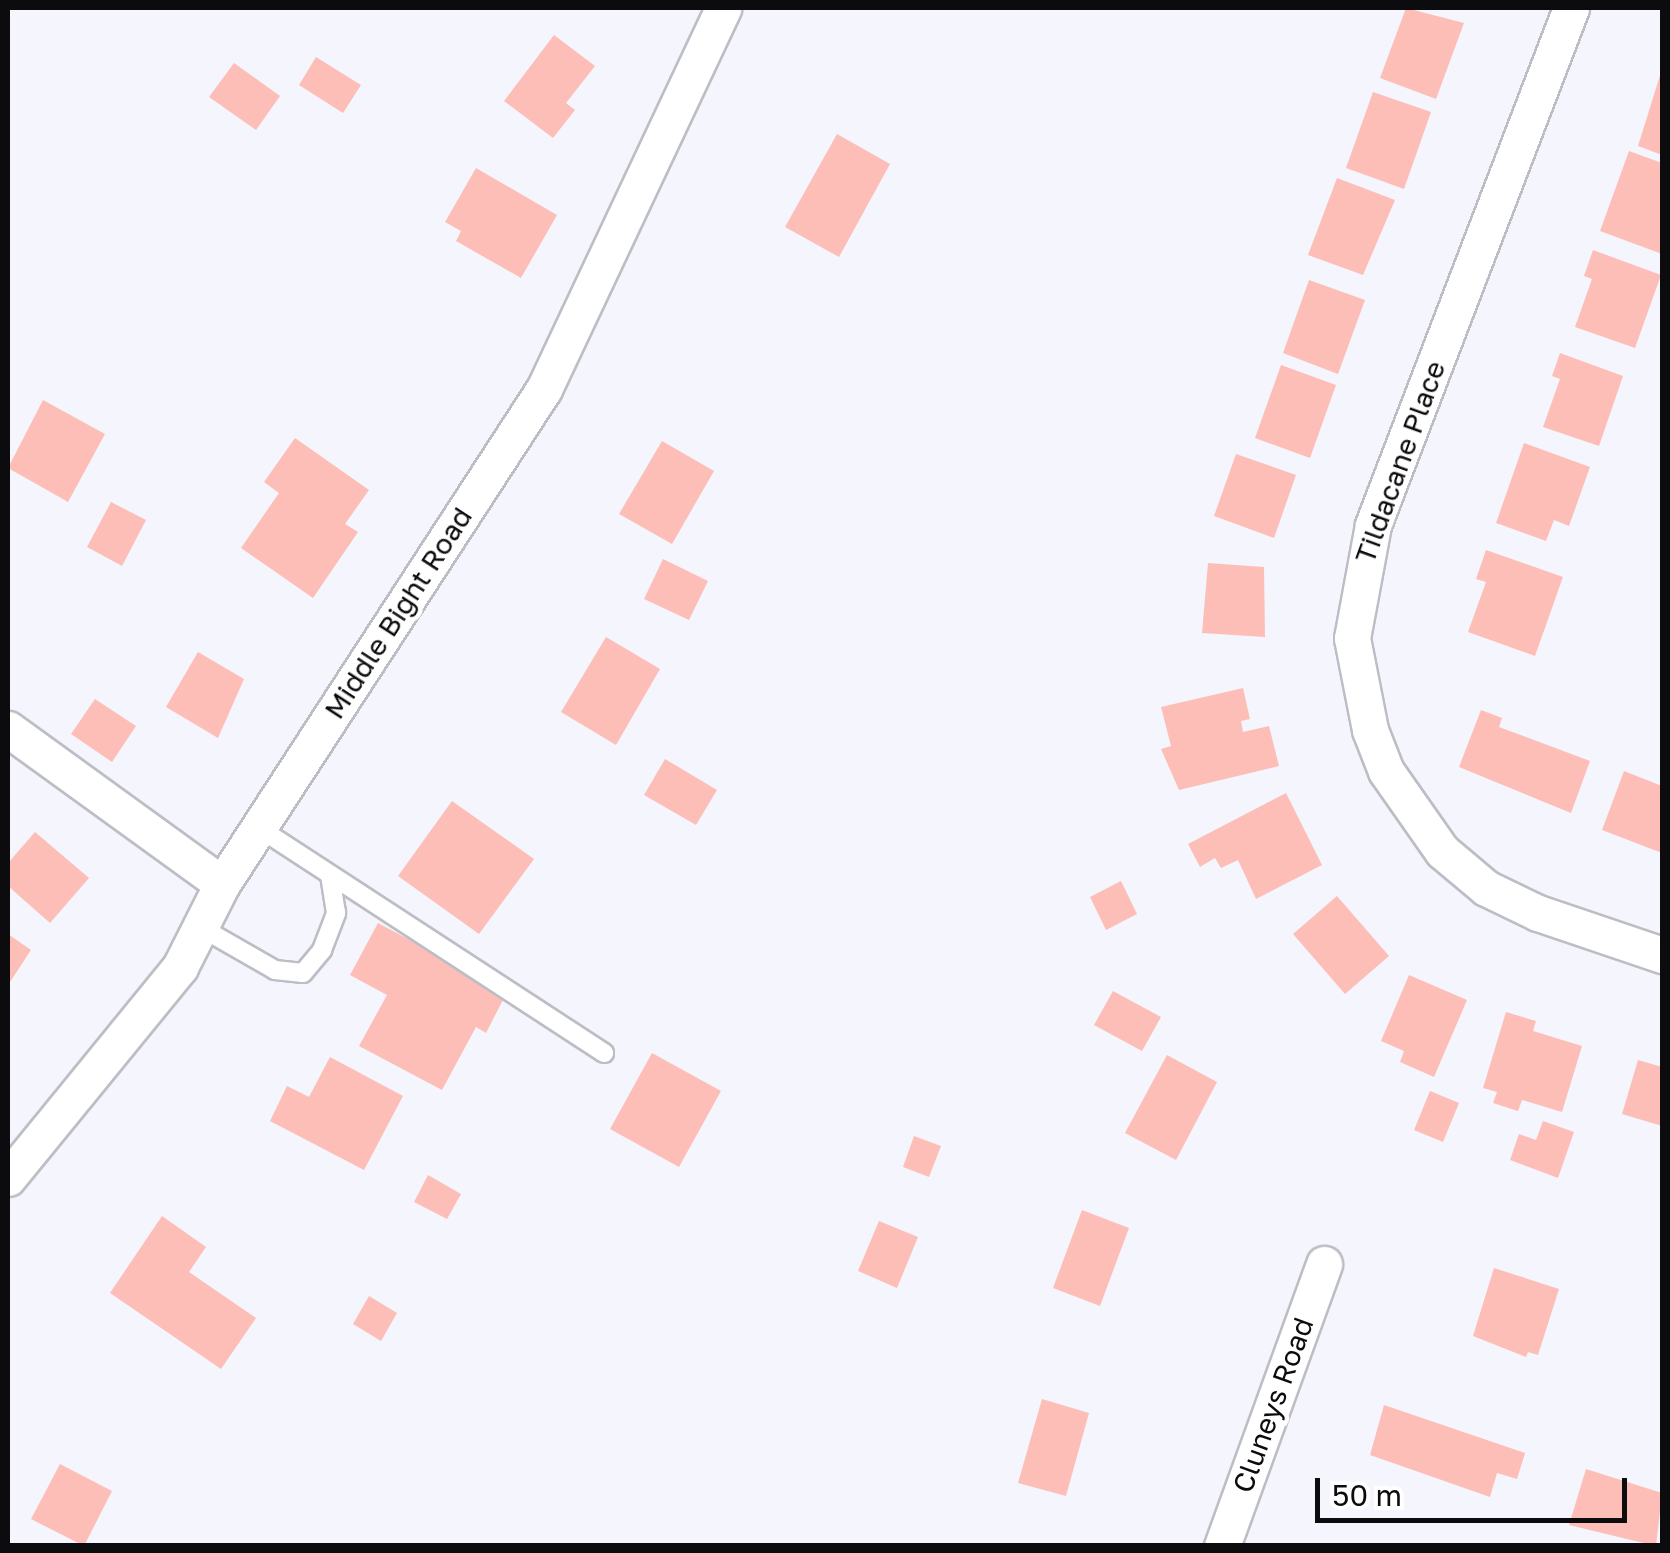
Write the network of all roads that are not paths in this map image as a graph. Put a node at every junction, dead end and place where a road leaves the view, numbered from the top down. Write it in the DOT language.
graph roads {
  1 [pos="724,8"];
  2 [pos="1571,8"];
  3 [pos="8,729"];
  4 [pos="259,828"];
  5 [pos="330,877"];
  6 [pos="222,884"];
  7 [pos="200,927"];
  8 [pos="1662,955"];
  9 [pos="604,1053"];
  10 [pos="8,1178"];
  11 [pos="1324,1264"];
  12 [pos="1222,1546"];
  1 -- 4 [label="street, Middle Bight Road"];
  2 -- 8 [label="street, Tildacane Place"];
  3 -- 6 [label="street"];
  4 -- 5 [label="lane"];
  4 -- 6 [label="street, Middle Bight Road"];
  5 -- 7 [label="lane"];
  5 -- 9 [label="lane"];
  6 -- 7 [label="street, Middle Bight Road"];
  7 -- 10 [label="street, Middle Bight Road"];
  11 -- 12 [label="street, Cluneys Road"];
}
